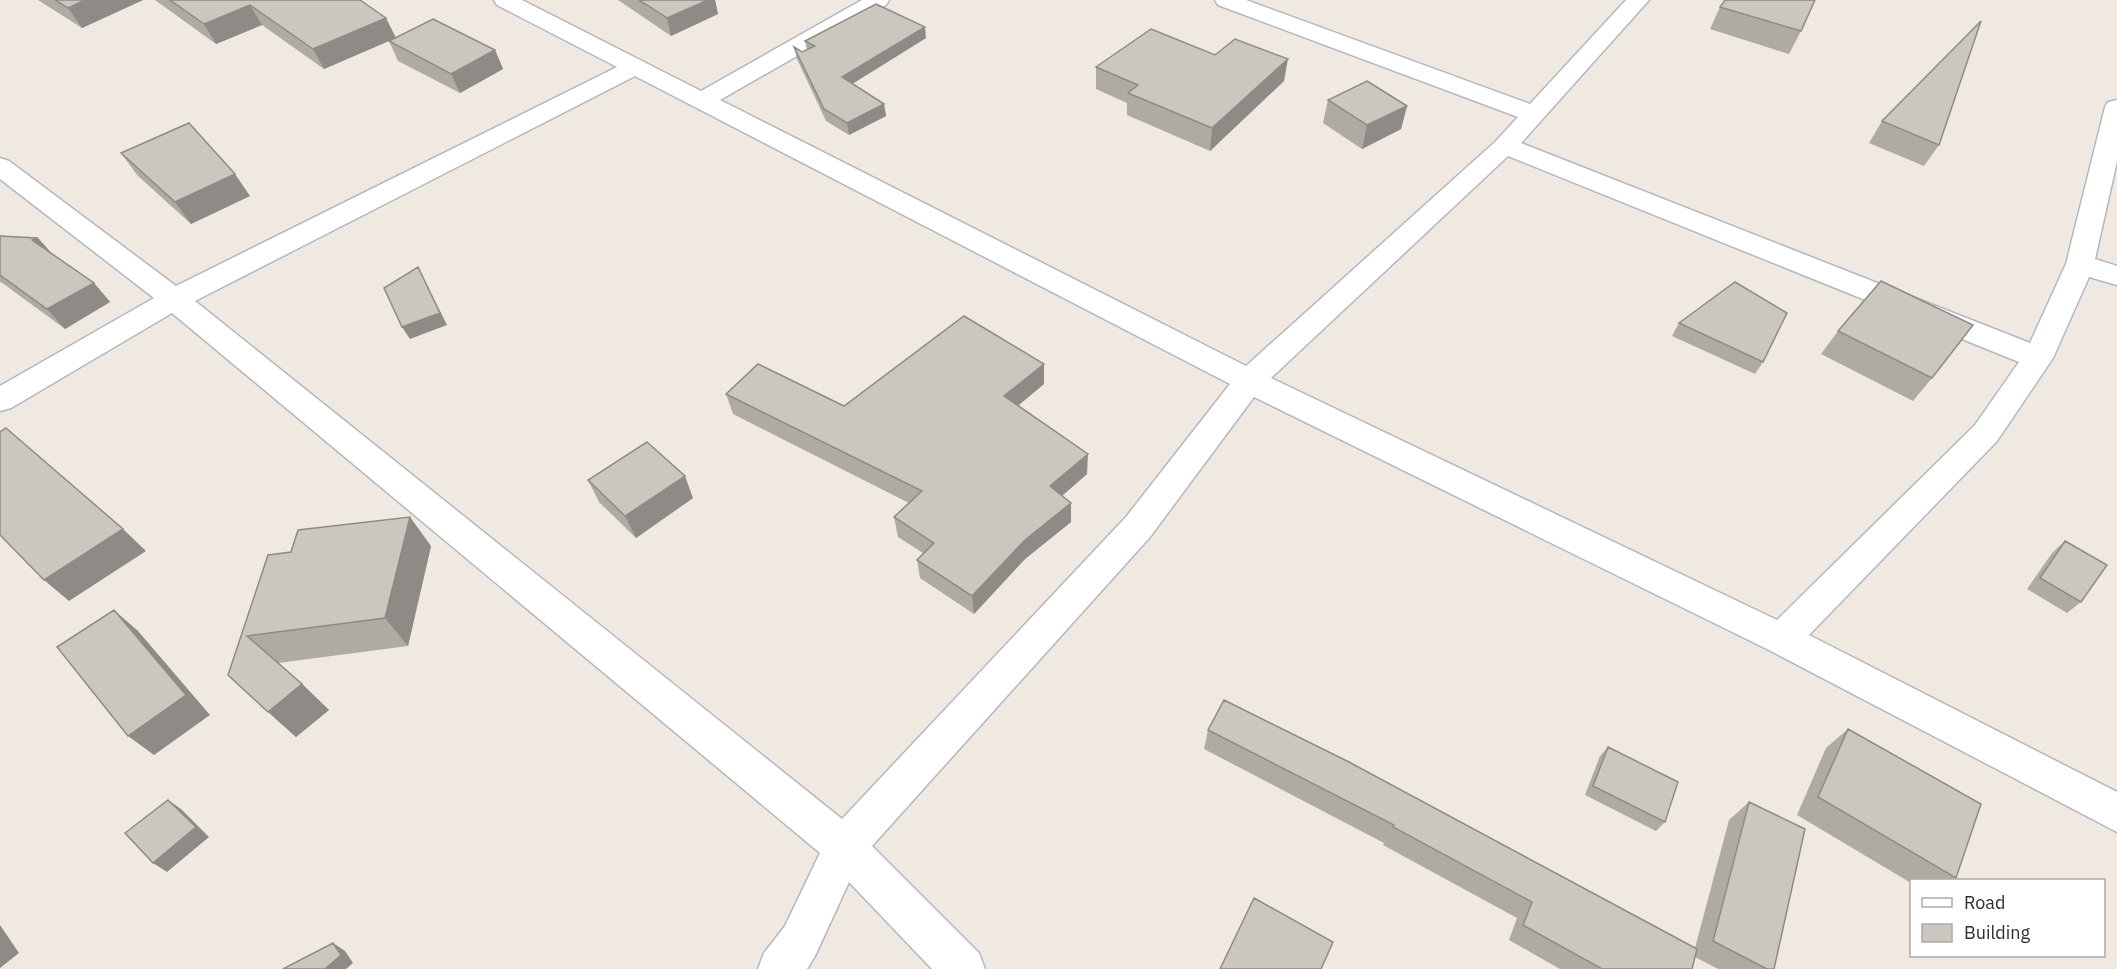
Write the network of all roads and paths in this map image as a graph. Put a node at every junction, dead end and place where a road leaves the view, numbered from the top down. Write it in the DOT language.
graph roads {
  1 [pos="505,0"];
  2 [pos="878,0"];
  3 [pos="1226,0"];
  4 [pos="1638,0"];
  5 [pos="637,66"];
  6 [pos="702,100"];
  7 [pos="2117,107"];
  8 [pos="1533,114"];
  9 [pos="1505,146"];
  10 [pos="0,166"];
  11 [pos="2080,264"];
  12 [pos="2117,276"];
  13 [pos="174,299"];
  14 [pos="2038,358"];
  15 [pos="1249,381"];
  16 [pos="0,400"];
  17 [pos="1782,639"];
  18 [pos="2117,813"];
  19 [pos="844,847"];
  20 [pos="780,969"];
  21 [pos="963,969"];
  1 -- 5 [label="street"];
  2 -- 6 [label="street"];
  3 -- 8 [label="street"];
  4 -- 8 [label="street"];
  5 -- 6 [label="street"];
  5 -- 13 [label="street"];
  6 -- 15 [label="street"];
  7 -- 11 [label="street"];
  8 -- 9 [label="street"];
  9 -- 14 [label="street"];
  9 -- 15 [label="street"];
  10 -- 13 [label="street"];
  11 -- 12 [label="street"];
  11 -- 14 [label="street"];
  13 -- 16 [label="street"];
  13 -- 19 [label="street"];
  14 -- 17 [label="street"];
  15 -- 17 [label="street"];
  15 -- 19 [label="street"];
  17 -- 18 [label="street"];
  19 -- 20 [label="street"];
  19 -- 21 [label="street"];
}
